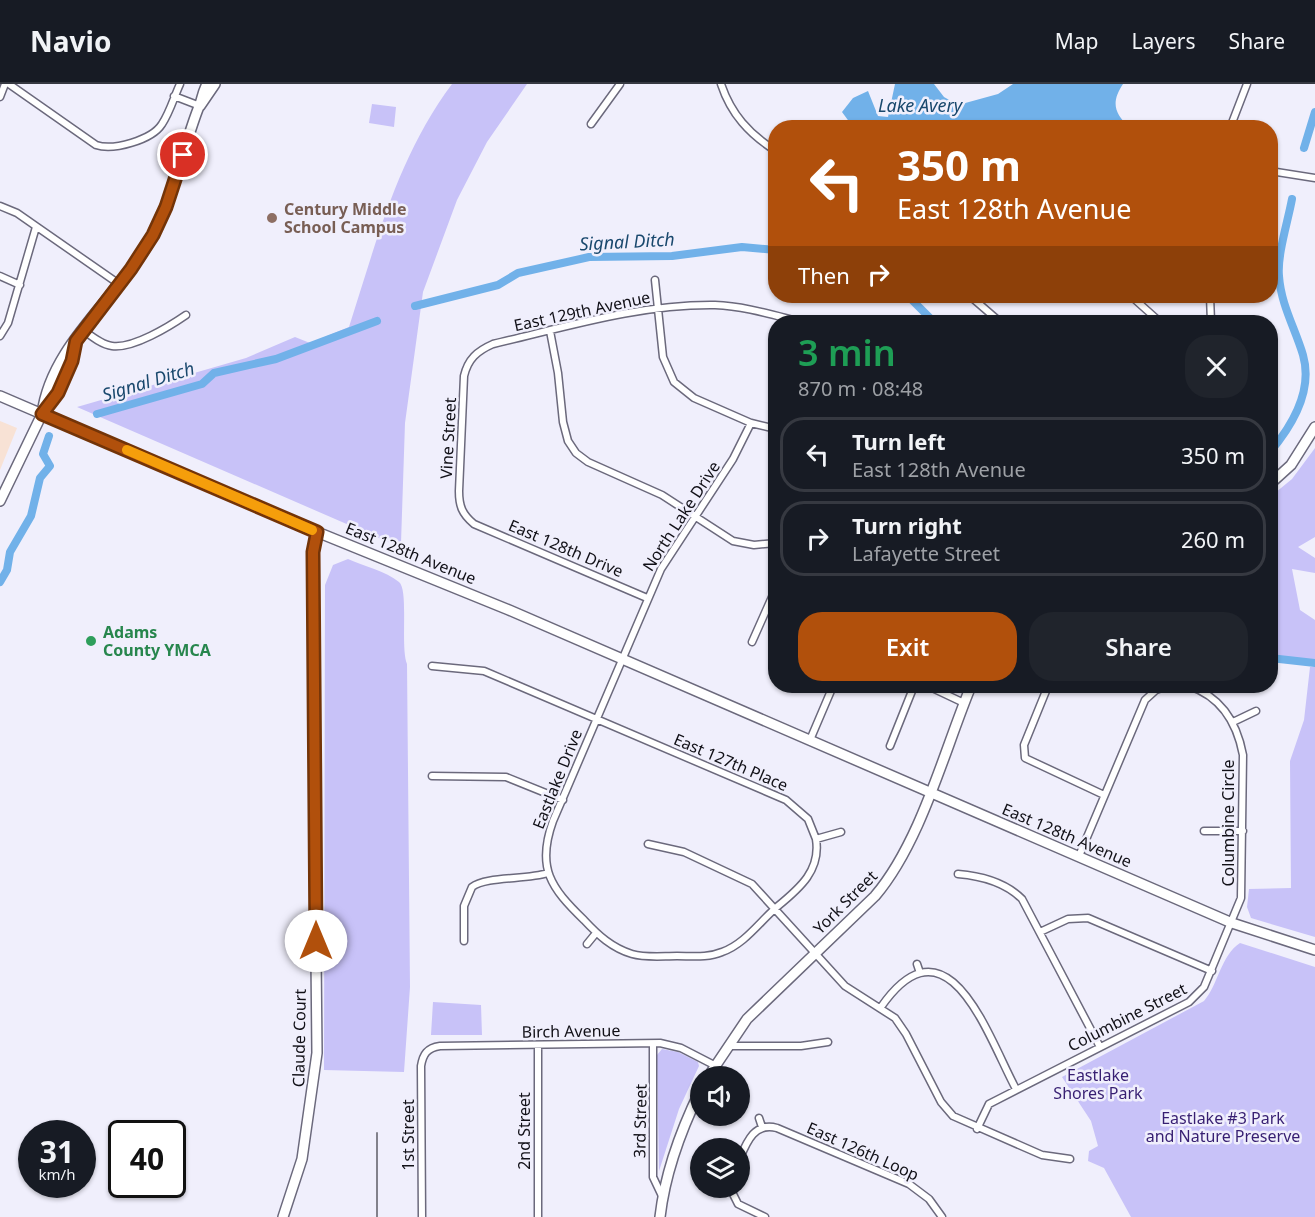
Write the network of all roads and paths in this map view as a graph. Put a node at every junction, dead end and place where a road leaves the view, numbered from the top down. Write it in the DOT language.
graph roads {
  1 [pos="7,84"];
  2 [pos="180,84"];
  3 [pos="207,84"];
  4 [pos="215,84"];
  5 [pos="620,84"];
  6 [pos="721,84"];
  7 [pos="1247,84"];
  8 [pos="174,96"];
  9 [pos="0,97"];
  10 [pos="200,106"];
  11 [pos="1233,120"];
  12 [pos="591,124"];
  13 [pos="768,145"];
  14 [pos="1278,172"];
  15 [pos="1315,178"];
  16 [pos="0,206"];
  17 [pos="36,227"];
  18 [pos="0,276"];
  19 [pos="655,279"];
  20 [pos="119,284"];
  21 [pos="20,285"];
  22 [pos="978,303"];
  23 [pos="1139,303"];
  24 [pos="658,309"];
  25 [pos="186,315"];
  26 [pos="774,315"];
  27 [pos="992,315"];
  28 [pos="1152,315"];
  29 [pos="83,330"];
  30 [pos="550,331"];
  31 [pos="0,336"];
  32 [pos="477,352"];
  33 [pos="0,396"];
  34 [pos="42,414"];
  35 [pos="751,423"];
  36 [pos="768,427"];
  37 [pos="1315,427"];
  38 [pos="1278,477"];
  39 [pos="0,501"];
  40 [pos="694,516"];
  41 [pos="474,524"];
  42 [pos="317,532"];
  43 [pos="768,544"];
  44 [pos="647,598"];
  45 [pos="768,606"];
  46 [pos="752,642"];
  47 [pos="621,658"];
  48 [pos="432,666"];
  49 [pos="830,693"];
  50 [pos="911,693"];
  51 [pos="943,693"];
  52 [pos="968,693"];
  53 [pos="1045,693"];
  54 [pos="1156,693"];
  55 [pos="1202,693"];
  56 [pos="964,703"];
  57 [pos="1256,711"];
  58 [pos="596,718"];
  59 [pos="1233,722"];
  60 [pos="810,740"];
  61 [pos="890,746"];
  62 [pos="1025,758"];
  63 [pos="1017,760"];
  64 [pos="432,776"];
  65 [pos="930,792"];
  66 [pos="1104,795"];
  67 [pos="562,800"];
  68 [pos="1204,831"];
  69 [pos="1243,831"];
  70 [pos="841,832"];
  71 [pos="816,839"];
  72 [pos="648,844"];
  73 [pos="1079,856"];
  74 [pos="548,873"];
  75 [pos="958,874"];
  76 [pos="775,908"];
  77 [pos="1232,923"];
  78 [pos="1040,932"];
  79 [pos="597,933"];
  80 [pos="464,941"];
  81 [pos="587,944"];
  82 [pos="1315,950"];
  83 [pos="814,954"];
  84 [pos="917,964"];
  85 [pos="1212,971"];
  86 [pos="920,973"];
  87 [pos="881,1007"];
  88 [pos="828,1042"];
  89 [pos="653,1044"];
  90 [pos="538,1045"];
  91 [pos="727,1046"];
  92 [pos="1100,1047"];
  93 [pos="425,1053"];
  94 [pos="714,1065"];
  95 [pos="1016,1089"];
  96 [pos="690,1116"];
  97 [pos="759,1118"];
  98 [pos="762,1127"];
  99 [pos="977,1129"];
  100 [pos="750,1138"];
  101 [pos="1070,1159"];
  102 [pos="662,1196"];
  103 [pos="735,1198"];
  104 [pos="283,1217"];
  105 [pos="422,1217"];
  106 [pos="538,1217"];
  107 [pos="660,1217"];
  108 [pos="765,1217"];
  109 [pos="942,1217"];
  1 -- 8 [label="street"];
  1 -- 9 [label="street"];
  2 -- 8 [label="street"];
  3 -- 10 [label="street"];
  4 -- 10 [label="street"];
  5 -- 12 [label="street"];
  6 -- 13 [label="street"];
  7 -- 11 [label="street"];
  8 -- 10 [label="street"];
  10 -- 20 [label="street"];
  14 -- 15 [label="street"];
  16 -- 17 [label="street"];
  17 -- 20 [label="street"];
  17 -- 21 [label="street"];
  18 -- 21 [label="street"];
  19 -- 24 [label="street"];
  20 -- 29 [label="street"];
  21 -- 31 [label="street"];
  22 -- 27 [label="street"];
  23 -- 28 [label="street"];
  24 -- 26 [label="street, East 129th Avenue"];
  24 -- 30 [label="street, East 129th Avenue"];
  24 -- 35 [label="street"];
  25 -- 29 [label="street"];
  29 -- 34 [label="street"];
  30 -- 32 [label="street, East 129th Avenue"];
  30 -- 40 [label="street"];
  32 -- 41 [label="street, Vine Street"];
  33 -- 34 [label="street, East 128th Avenue"];
  34 -- 39 [label="street"];
  34 -- 42 [label="street, East 128th Avenue"];
  35 -- 36 [label="street"];
  35 -- 40 [label="street, North Lake Drive"];
  37 -- 38 [label="street"];
  40 -- 43 [label="street"];
  40 -- 44 [label="street, North Lake Drive"];
  41 -- 44 [label="street, East 128th Drive"];
  42 -- 47 [label="street, East 128th Avenue"];
  42 -- 104 [label="street, Claude Court"];
  44 -- 47 [label="street, North Lake Drive"];
  45 -- 46 [label="street"];
  47 -- 58 [label="street, Eastlake Drive"];
  47 -- 60 [label="street, East 128th Avenue"];
  48 -- 58 [label="street, East 127th Place"];
  49 -- 60 [label="street"];
  50 -- 61 [label="street"];
  51 -- 56 [label="street"];
  52 -- 56 [label="street, York Street"];
  53 -- 62 [label="street"];
  54 -- 66 [label="street"];
  55 -- 59 [label="street, Columbine Circle"];
  56 -- 65 [label="street, York Street"];
  57 -- 59 [label="street"];
  58 -- 67 [label="street, Eastlake Drive"];
  58 -- 71 [label="street, East 127th Place"];
  59 -- 69 [label="street, Columbine Circle"];
  60 -- 65 [label="street, East 128th Avenue"];
  62 -- 63 [label="street"];
  62 -- 66 [label="street"];
  64 -- 67 [label="street"];
  65 -- 73 [label="street, East 128th Avenue"];
  65 -- 83 [label="street, York Street"];
  66 -- 73 [label="street"];
  67 -- 74 [label="street, Eastlake Drive"];
  68 -- 69 [label="street"];
  69 -- 77 [label="street, Columbine Circle"];
  70 -- 71 [label="street"];
  71 -- 76 [label="street, Eastlake Drive"];
  72 -- 76 [label="street"];
  73 -- 77 [label="street, East 128th Avenue"];
  74 -- 79 [label="street, Eastlake Drive"];
  74 -- 80 [label="street"];
  75 -- 78 [label="street"];
  76 -- 79 [label="street, Eastlake Drive"];
  76 -- 83 [label="street"];
  77 -- 82 [label="street, East 128th Avenue"];
  77 -- 85 [label="street, Columbine Street"];
  78 -- 85 [label="street"];
  78 -- 92 [label="street"];
  79 -- 81 [label="street"];
  83 -- 87 [label="street"];
  83 -- 91 [label="street, York Street"];
  84 -- 86 [label="street"];
  85 -- 92 [label="street, Columbine Street"];
  86 -- 87 [label="street"];
  86 -- 95 [label="street"];
  87 -- 99 [label="street"];
  88 -- 91 [label="street"];
  89 -- 90 [label="street, Birch Avenue"];
  89 -- 94 [label="street, Birch Avenue"];
  89 -- 102 [label="street, 3rd Street"];
  90 -- 93 [label="street, Birch Avenue"];
  90 -- 106 [label="street, 2nd Street"];
  91 -- 94 [label="street, York Street"];
  92 -- 95 [label="street, Columbine Street"];
  93 -- 105 [label="street, 1st Street"];
  95 -- 99 [label="street, Columbine Street"];
  96 -- 102 [label="street"];
  97 -- 98 [label="street"];
  98 -- 100 [label="street"];
  98 -- 109 [label="street, East 126th Loop"];
  99 -- 101 [label="street"];
  102 -- 107 [label="street"];
  103 -- 108 [label="street"];
}
